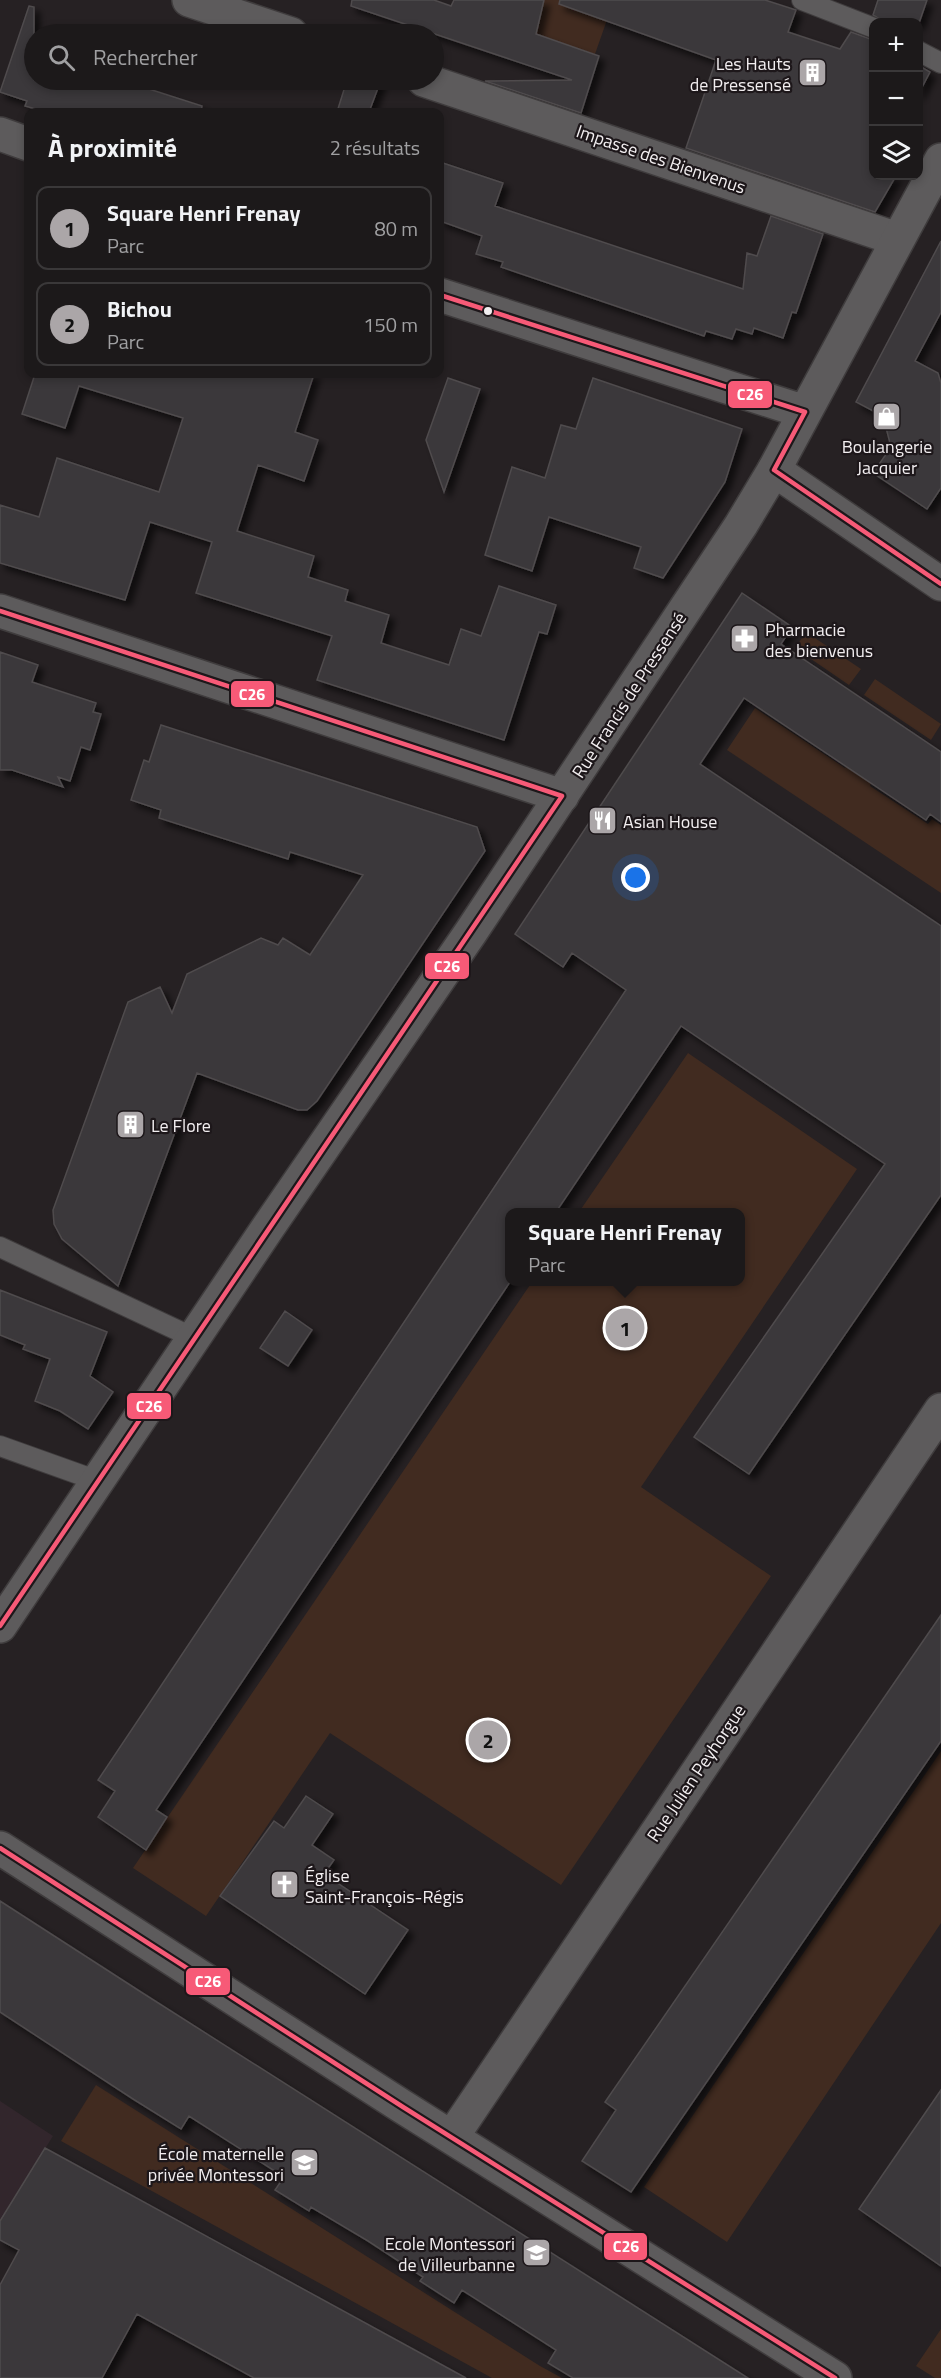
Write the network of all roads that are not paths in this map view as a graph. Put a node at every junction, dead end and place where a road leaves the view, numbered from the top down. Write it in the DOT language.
graph roads {
  1 [pos="189,0"];
  2 [pos="802,0"];
  3 [pos="261,24"];
  4 [pos="869,26"];
  5 [pos="923,54"];
  6 [pos="941,63"];
  7 [pos="444,87"];
  8 [pos="0,134"];
  9 [pos="24,143"];
  10 [pos="941,160"];
  11 [pos="897,239"];
  12 [pos="444,296"];
  13 [pos="805,412"];
  14 [pos="774,470"];
  15 [pos="941,584"];
  16 [pos="0,611"];
  17 [pos="562,796"];
  18 [pos="0,1247"];
  19 [pos="194,1338"];
  20 [pos="941,1410"];
  21 [pos="0,1446"];
  22 [pos="98,1481"];
  23 [pos="0,1626"];
  24 [pos="0,1848"];
  25 [pos="452,2137"];
  26 [pos="835,2378"];
  1 -- 3 [label="street"];
  2 -- 4 [label="lane"];
  5 -- 6 [label="lane"];
  7 -- 11 [label="street, Impasse des Bienvenus"];
  8 -- 9 [label="street"];
  10 -- 11 [label="street, Rue Francis de Pressensé"];
  11 -- 13 [label="street, Rue Francis de Pressensé"];
  12 -- 13 [label="street"];
  13 -- 14 [label="street, Rue Francis de Pressensé"];
  14 -- 15 [label="street"];
  14 -- 17 [label="street, Rue Francis de Pressensé"];
  16 -- 17 [label="street"];
  17 -- 19 [label="street, Rue Francis de Pressensé"];
  18 -- 19 [label="lane"];
  19 -- 22 [label="street, Rue Francis de Pressensé"];
  20 -- 25 [label="street, Rue Julien Peyhorgue"];
  21 -- 22 [label="lane"];
  22 -- 23 [label="street, Rue Francis de Pressensé"];
  24 -- 25 [label="street"];
  25 -- 26 [label="street"];
}
